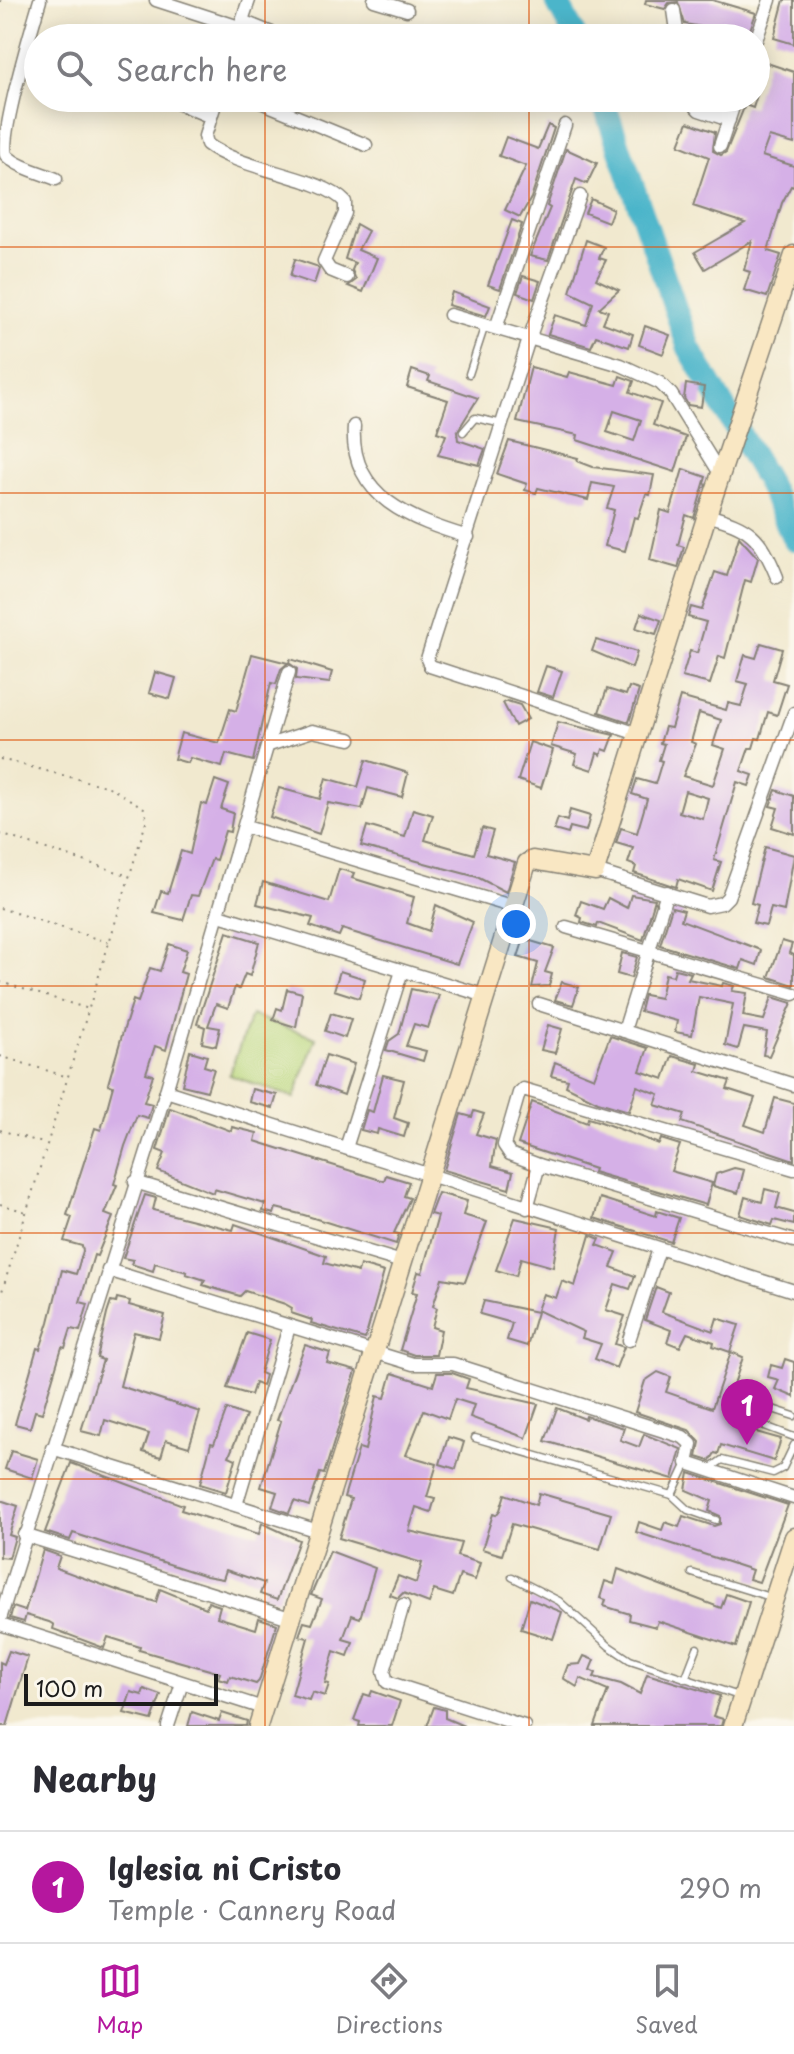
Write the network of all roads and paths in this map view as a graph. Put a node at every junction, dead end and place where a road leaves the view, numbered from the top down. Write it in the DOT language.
graph roads {
  1 [pos="40,0"];
  2 [pos="156,0"];
  3 [pos="249,0"];
  4 [pos="374,0"];
  5 [pos="770,0"];
  6 [pos="407,10"];
  7 [pos="674,10"];
  8 [pos="36,24"];
  9 [pos="225,24"];
  10 [pos="241,24"];
  11 [pos="676,24"];
  12 [pos="762,24"];
  13 [pos="24,64"];
  14 [pos="199,112"];
  15 [pos="213,112"];
  16 [pos="285,112"];
  17 [pos="705,112"];
  18 [pos="732,112"];
  19 [pos="211,117"];
  20 [pos="729,120"];
  21 [pos="565,125"];
  22 [pos="366,145"];
  23 [pos="720,146"];
  24 [pos="56,179"];
  25 [pos="580,196"];
  26 [pos="794,255"];
  27 [pos="347,277"];
  28 [pos="450,315"];
  29 [pos="491,327"];
  30 [pos="529,339"];
  31 [pos="469,374"];
  32 [pos="503,424"];
  33 [pos="354,426"];
  34 [pos="463,432"];
  35 [pos="721,475"];
  36 [pos="707,515"];
  37 [pos="468,537"];
  38 [pos="777,577"];
  39 [pos="289,672"];
  40 [pos="794,713"];
  41 [pos="638,734"];
  42 [pos="350,739"];
  43 [pos="269,745"];
  44 [pos="0,759"];
  45 [pos="246,827"];
  46 [pos="0,834"];
  47 [pos="595,871"];
  48 [pos="132,876"];
  49 [pos="667,892"];
  50 [pos="511,906"];
  51 [pos="0,908"];
  52 [pos="219,915"];
  53 [pos="566,927"];
  54 [pos="111,943"];
  55 [pos="649,951"];
  56 [pos="402,971"];
  57 [pos="0,982"];
  58 [pos="794,994"];
  59 [pos="486,996"];
  60 [pos="539,1004"];
  61 [pos="90,1010"];
  62 [pos="624,1031"];
  63 [pos="0,1056"];
  64 [pos="69,1078"];
  65 [pos="794,1085"];
  66 [pos="166,1091"];
  67 [pos="0,1130"];
  68 [pos="48,1145"];
  69 [pos="346,1148"];
  70 [pos="539,1165"];
  71 [pos="794,1169"];
  72 [pos="430,1175"];
  73 [pos="135,1182"];
  74 [pos="0,1204"];
  75 [pos="527,1208"];
  76 [pos="27,1212"];
  77 [pos="794,1241"];
  78 [pos="659,1249"];
  79 [pos="402,1262"];
  80 [pos="108,1270"];
  81 [pos="0,1279"];
  82 [pos="5,1280"];
  83 [pos="794,1291"];
  84 [pos="0,1298"];
  85 [pos="289,1327"];
  86 [pos="629,1340"];
  87 [pos="375,1353"];
  88 [pos="733,1396"];
  89 [pos="794,1416"];
  90 [pos="749,1420"];
  91 [pos="794,1437"];
  92 [pos="475,1438"];
  93 [pos="794,1445"];
  94 [pos="52,1448"];
  95 [pos="687,1463"];
  96 [pos="708,1470"];
  97 [pos="672,1495"];
  98 [pos="794,1498"];
  99 [pos="236,1505"];
  100 [pos="716,1520"];
  101 [pos="318,1531"];
  102 [pos="24,1535"];
  103 [pos="794,1537"];
  104 [pos="692,1573"];
  105 [pos="512,1577"];
  106 [pos="774,1598"];
  107 [pos="403,1605"];
  108 [pos="290,1618"];
  109 [pos="0,1622"];
  110 [pos="697,1648"];
  111 [pos="685,1679"];
  112 [pos="182,1683"];
  113 [pos="742,1697"];
  114 [pos="260,1717"];
  115 [pos="168,1726"];
  116 [pos="524,1726"];
  117 [pos="733,1726"];
  1 -- 8 [label="street"];
  2 -- 9 [label="street"];
  3 -- 10 [label="street"];
  4 -- 6 [label="street"];
  5 -- 12 [label="street"];
  7 -- 11 [label="street"];
  13 -- 24 [label="street"];
  14 -- 19 [label="street"];
  15 -- 19 [label="street"];
  16 -- 22 [label="street"];
  17 -- 20 [label="street"];
  18 -- 20 [label="street"];
  19 -- 27 [label="street"];
  20 -- 23 [label="street"];
  21 -- 29 [label="street"];
  25 -- 30 [label="street"];
  26 -- 35 [label="street"];
  28 -- 29 [label="street"];
  29 -- 30 [label="street"];
  29 -- 31 [label="lane"];
  30 -- 32 [label="street"];
  30 -- 35 [label="street"];
  32 -- 34 [label="lane"];
  32 -- 37 [label="street"];
  33 -- 37 [label="street"];
  35 -- 36 [label="street"];
  36 -- 38 [label="street"];
  36 -- 41 [label="street"];
  37 -- 41 [label="street"];
  39 -- 43 [label="street"];
  40 -- 49 [label="street"];
  41 -- 47 [label="street"];
  42 -- 43 [label="street"];
  43 -- 45 [label="street"];
  44 -- 48 [label="path"];
  45 -- 50 [label="street"];
  45 -- 52 [label="street"];
  46 -- 48 [label="path"];
  47 -- 49 [label="street"];
  47 -- 50 [label="street"];
  48 -- 54 [label="path"];
  49 -- 55 [label="street"];
  50 -- 59 [label="street"];
  51 -- 54 [label="path"];
  52 -- 56 [label="street"];
  52 -- 66 [label="street"];
  53 -- 55 [label="street"];
  54 -- 61 [label="path"];
  55 -- 58 [label="street"];
  55 -- 62 [label="street"];
  56 -- 59 [label="street"];
  56 -- 69 [label="street"];
  57 -- 61 [label="path"];
  59 -- 72 [label="street"];
  60 -- 62 [label="street"];
  61 -- 64 [label="path"];
  62 -- 65 [label="street"];
  63 -- 64 [label="path"];
  64 -- 68 [label="path"];
  66 -- 69 [label="street"];
  66 -- 73 [label="street"];
  67 -- 68 [label="path"];
  68 -- 76 [label="path"];
  69 -- 72 [label="street"];
  70 -- 71 [label="street"];
  70 -- 75 [label="street"];
  70 -- 77 [label="street"];
  72 -- 75 [label="street"];
  72 -- 79 [label="street"];
  73 -- 79 [label="street"];
  73 -- 80 [label="street"];
  74 -- 76 [label="path"];
  75 -- 78 [label="street"];
  76 -- 82 [label="path"];
  78 -- 83 [label="street"];
  78 -- 86 [label="street"];
  79 -- 87 [label="street"];
  80 -- 85 [label="street"];
  80 -- 94 [label="street"];
  81 -- 82 [label="path"];
  82 -- 84 [label="path"];
  85 -- 87 [label="street"];
  85 -- 99 [label="street"];
  87 -- 95 [label="street"];
  87 -- 101 [label="street"];
  88 -- 89 [label="lane"];
  90 -- 91 [label="lane"];
  92 -- 97 [label="lane"];
  93 -- 96 [label="lane"];
  94 -- 99 [label="street"];
  94 -- 102 [label="street"];
  95 -- 96 [label="street"];
  95 -- 97 [label="lane"];
  96 -- 98 [label="street"];
  97 -- 100 [label="lane"];
  99 -- 101 [label="street"];
  101 -- 108 [label="street"];
  102 -- 108 [label="street"];
  102 -- 109 [label="street"];
  103 -- 106 [label="street"];
  104 -- 106 [label="lane"];
  105 -- 111 [label="lane"];
  106 -- 113 [label="street"];
  107 -- 116 [label="street"];
  108 -- 114 [label="street"];
  109 -- 112 [label="street"];
  110 -- 111 [label="lane"];
  111 -- 113 [label="lane"];
  112 -- 114 [label="street"];
  112 -- 115 [label="street"];
  113 -- 117 [label="street"];
}
